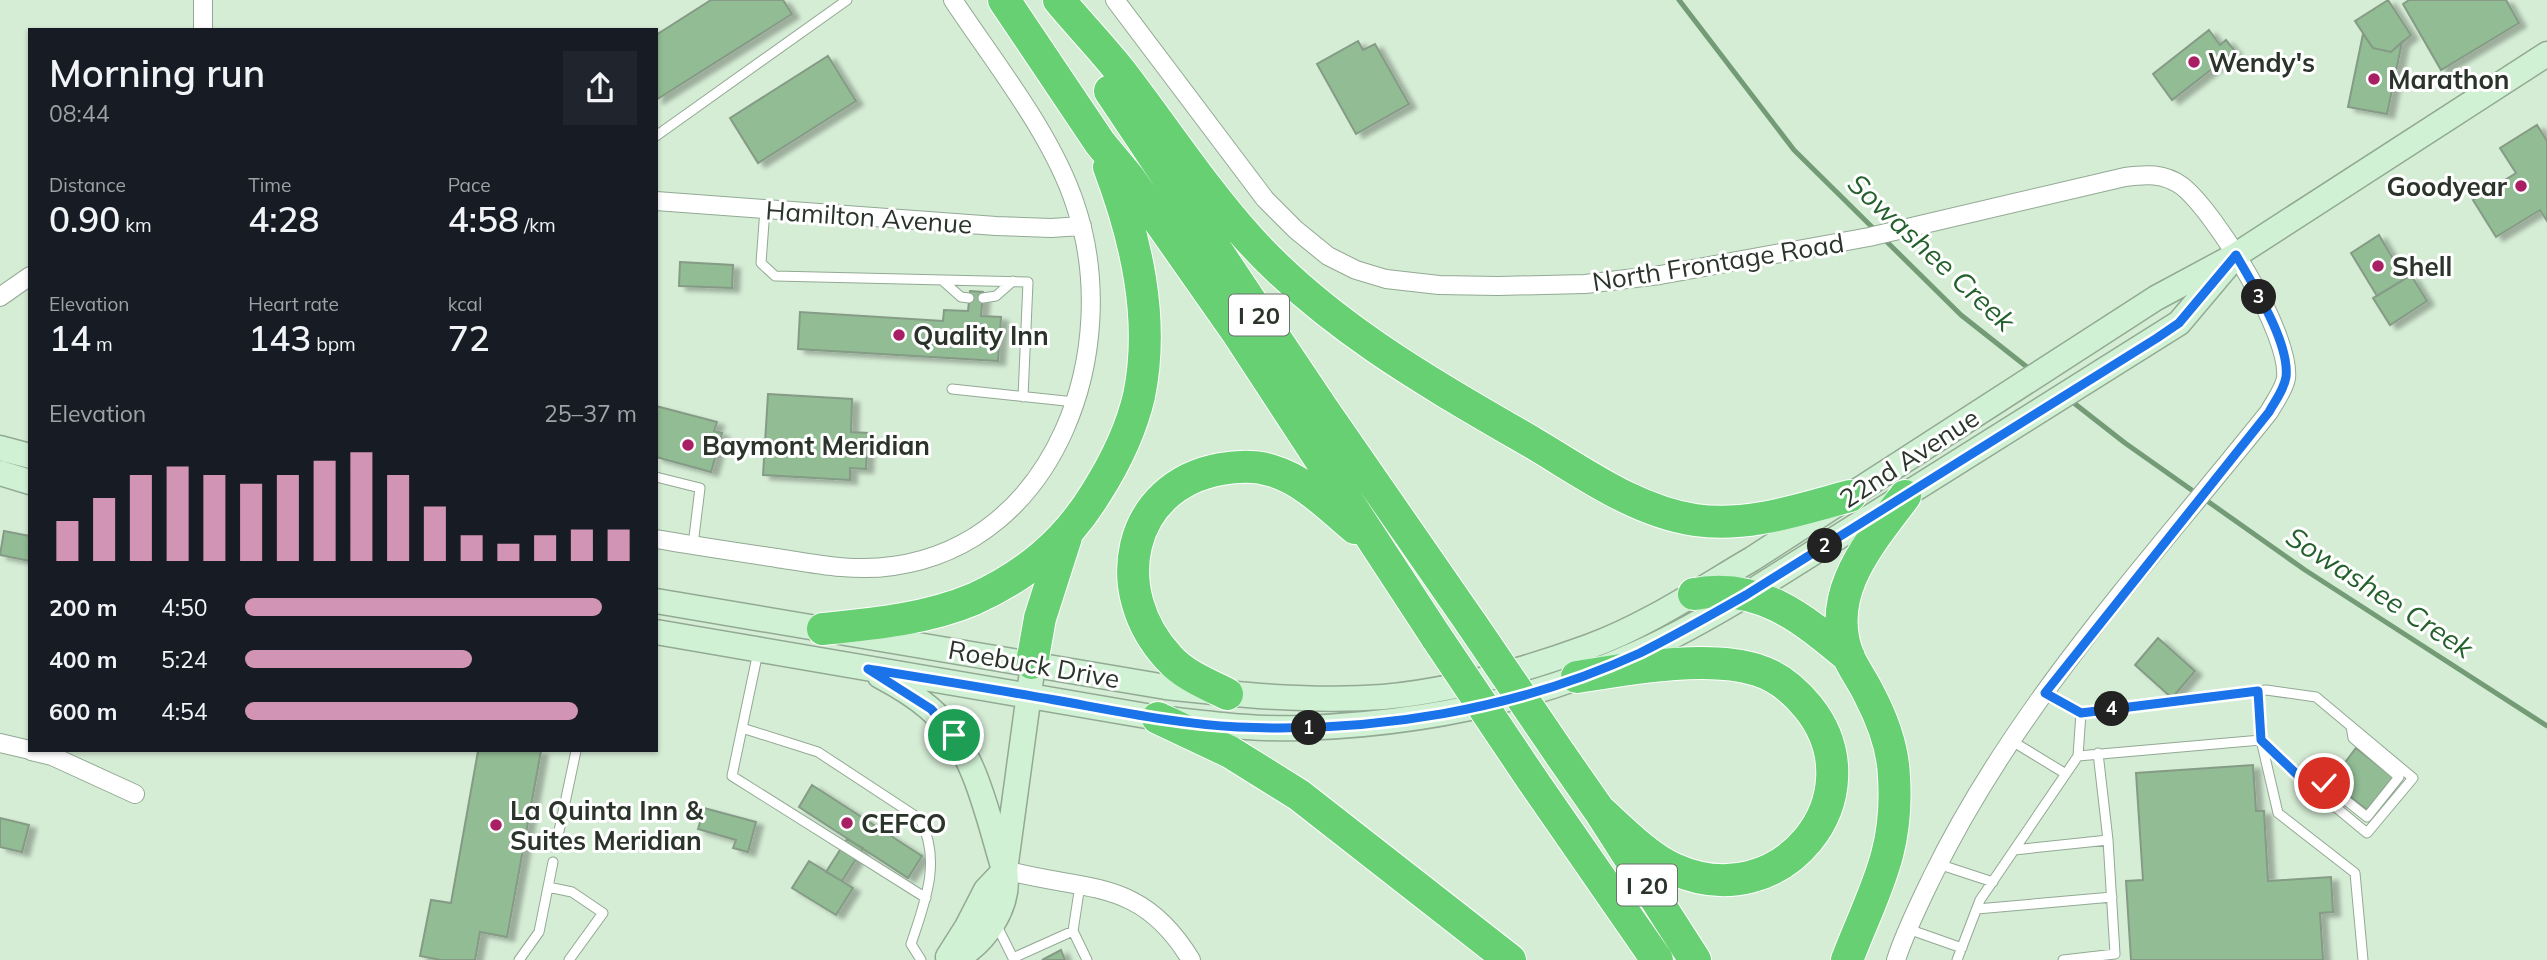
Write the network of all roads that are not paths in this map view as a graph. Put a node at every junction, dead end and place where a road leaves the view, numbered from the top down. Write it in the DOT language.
graph roads {
  1 [pos="203,0"];
  2 [pos="847,0"];
  3 [pos="953,0"];
  4 [pos="1004,0"];
  5 [pos="1051,0"];
  6 [pos="1059,0"];
  7 [pos="1115,0"];
  8 [pos="202,28"];
  9 [pos="2547,54"];
  10 [pos="658,135"];
  11 [pos="1100,143"];
  12 [pos="658,201"];
  13 [pos="765,209"];
  14 [pos="1082,226"];
  15 [pos="2236,255"];
  16 [pos="28,277"];
  17 [pos="943,281"];
  18 [pos="1013,281"];
  19 [pos="0,298"];
  20 [pos="969,298"];
  21 [pos="983,298"];
  22 [pos="952,389"];
  23 [pos="1023,397"];
  24 [pos="1075,402"];
  25 [pos="0,448"];
  26 [pos="28,455"];
  27 [pos="0,473"];
  28 [pos="658,478"];
  29 [pos="28,481"];
  30 [pos="1850,496"];
  31 [pos="1905,496"];
  32 [pos="1067,536"];
  33 [pos="658,540"];
  34 [pos="693,545"];
  35 [pos="1381,551"];
  36 [pos="1694,594"];
  37 [pos="1746,595"];
  38 [pos="658,601"];
  39 [pos="823,629"];
  40 [pos="658,632"];
  41 [pos="758,650"];
  42 [pos="1849,657"];
  43 [pos="1032,663"];
  44 [pos="868,669"];
  45 [pos="1577,677"];
  46 [pos="2258,691"];
  47 [pos="1414,693"];
  48 [pos="2045,693"];
  49 [pos="1227,694"];
  50 [pos="1029,695"];
  51 [pos="2081,713"];
  52 [pos="1158,718"];
  53 [pos="1420,718"];
  54 [pos="2351,726"];
  55 [pos="742,728"];
  56 [pos="2261,740"];
  57 [pos="2012,741"];
  58 [pos="0,743"];
  59 [pos="28,750"];
  60 [pos="34,752"];
  61 [pos="576,752"];
  62 [pos="2098,753"];
  63 [pos="2078,756"];
  64 [pos="2066,774"];
  65 [pos="2309,786"];
  66 [pos="135,794"];
  67 [pos="1599,810"];
  68 [pos="559,831"];
  69 [pos="2108,840"];
  70 [pos="2014,850"];
  71 [pos="553,862"];
  72 [pos="1938,864"];
  73 [pos="1005,870"];
  74 [pos="1993,882"];
  75 [pos="1080,885"];
  76 [pos="548,887"];
  77 [pos="2112,897"];
  78 [pos="926,898"];
  79 [pos="1977,909"];
  80 [pos="994,919"];
  81 [pos="1909,929"];
  82 [pos="1073,931"];
  83 [pos="1962,948"];
  84 [pos="2116,957"];
  85 [pos="1013,959"];
  86 [pos="519,960"];
  87 [pos="569,960"];
  88 [pos="921,960"];
  89 [pos="946,960"];
  90 [pos="953,960"];
  91 [pos="1087,960"];
  92 [pos="1191,960"];
  93 [pos="1510,960"];
  94 [pos="1657,960"];
  95 [pos="1695,960"];
  96 [pos="1847,960"];
  97 [pos="1896,960"];
  98 [pos="1957,960"];
  99 [pos="2063,960"];
  100 [pos="2362,960"];
  1 -- 8 [label="street"];
  2 -- 10 [label="lane"];
  3 -- 14 [label="street"];
  4 -- 11 [label="highway, I 20"];
  5 -- 67 [label="highway, I 20, bridge"];
  6 -- 30 [label="highway"];
  7 -- 15 [label="street, North Frontage Road"];
  9 -- 15 [label="main road, 22nd Avenue"];
  11 -- 32 [label="highway"];
  11 -- 35 [label="highway, I 20"];
  12 -- 13 [label="street, Hamilton Avenue"];
  13 -- 14 [label="street, Hamilton Avenue"];
  13 -- 17 [label="lane"];
  14 -- 24 [label="street"];
  15 -- 30 [label="main road, 22nd Avenue"];
  15 -- 31 [label="main road, 22nd Avenue"];
  15 -- 48 [label="street, North Frontage Road"];
  16 -- 19 [label="street"];
  17 -- 18 [label="lane"];
  17 -- 20 [label="lane"];
  18 -- 21 [label="lane"];
  18 -- 23 [label="lane"];
  22 -- 23 [label="lane"];
  23 -- 24 [label="lane"];
  24 -- 34 [label="street"];
  25 -- 26 [label="main road"];
  27 -- 29 [label="main road"];
  28 -- 34 [label="lane"];
  30 -- 36 [label="main road, 22nd Avenue"];
  31 -- 37 [label="main road, 22nd Avenue"];
  31 -- 42 [label="highway"];
  32 -- 39 [label="highway"];
  32 -- 43 [label="highway"];
  33 -- 34 [label="street"];
  35 -- 49 [label="highway"];
  35 -- 94 [label="highway, I 20, bridge"];
  36 -- 37 [label="highway"];
  36 -- 47 [label="main road, 22nd Avenue"];
  37 -- 42 [label="highway"];
  37 -- 45 [label="main road, 22nd Avenue"];
  38 -- 39 [label="main road, Roebuck Drive"];
  39 -- 43 [label="main road, Roebuck Drive"];
  40 -- 41 [label="main road, Roebuck Drive"];
  41 -- 44 [label="main road, Roebuck Drive"];
  41 -- 55 [label="lane"];
  42 -- 96 [label="highway"];
  43 -- 49 [label="main road, Roebuck Drive"];
  43 -- 50 [label="main road"];
  44 -- 50 [label="main road, Roebuck Drive"];
  44 -- 73 [label="main road"];
  45 -- 53 [label="main road, 22nd Avenue"];
  45 -- 67 [label="highway"];
  46 -- 51 [label="lane"];
  46 -- 54 [label="lane"];
  46 -- 56 [label="lane"];
  47 -- 49 [label="main road, Roebuck Drive"];
  48 -- 51 [label="lane"];
  48 -- 57 [label="street, North Frontage Road"];
  50 -- 52 [label="main road, Roebuck Drive"];
  50 -- 73 [label="main road"];
  51 -- 63 [label="lane"];
  52 -- 53 [label="main road, Roebuck Drive"];
  52 -- 93 [label="highway"];
  54 -- 65 [label="lane"];
  54 -- 65 [label="lane"];
  55 -- 78 [label="lane"];
  55 -- 78 [label="lane"];
  56 -- 62 [label="lane"];
  56 -- 65 [label="lane"];
  56 -- 100 [label="lane"];
  57 -- 64 [label="lane"];
  57 -- 72 [label="street, North Frontage Road"];
  58 -- 59 [label="street"];
  60 -- 66 [label="street"];
  61 -- 68 [label="lane"];
  62 -- 63 [label="lane"];
  62 -- 69 [label="lane"];
  63 -- 64 [label="lane"];
  64 -- 70 [label="lane"];
  67 -- 95 [label="highway, I 20"];
  69 -- 70 [label="lane"];
  69 -- 77 [label="lane"];
  70 -- 74 [label="lane"];
  71 -- 76 [label="lane"];
  72 -- 74 [label="lane"];
  72 -- 81 [label="street, North Frontage Road"];
  73 -- 75 [label="street"];
  73 -- 80 [label="main road"];
  73 -- 89 [label="main road"];
  74 -- 79 [label="lane"];
  75 -- 82 [label="lane"];
  75 -- 92 [label="street"];
  76 -- 86 [label="lane"];
  76 -- 87 [label="lane"];
  77 -- 79 [label="lane"];
  77 -- 84 [label="lane"];
  78 -- 88 [label="lane"];
  79 -- 83 [label="lane"];
  80 -- 85 [label="lane"];
  80 -- 90 [label="main road"];
  81 -- 83 [label="lane"];
  81 -- 97 [label="street, North Frontage Road"];
  82 -- 85 [label="lane"];
  82 -- 91 [label="lane"];
  83 -- 98 [label="lane"];
  84 -- 99 [label="lane"];
}
